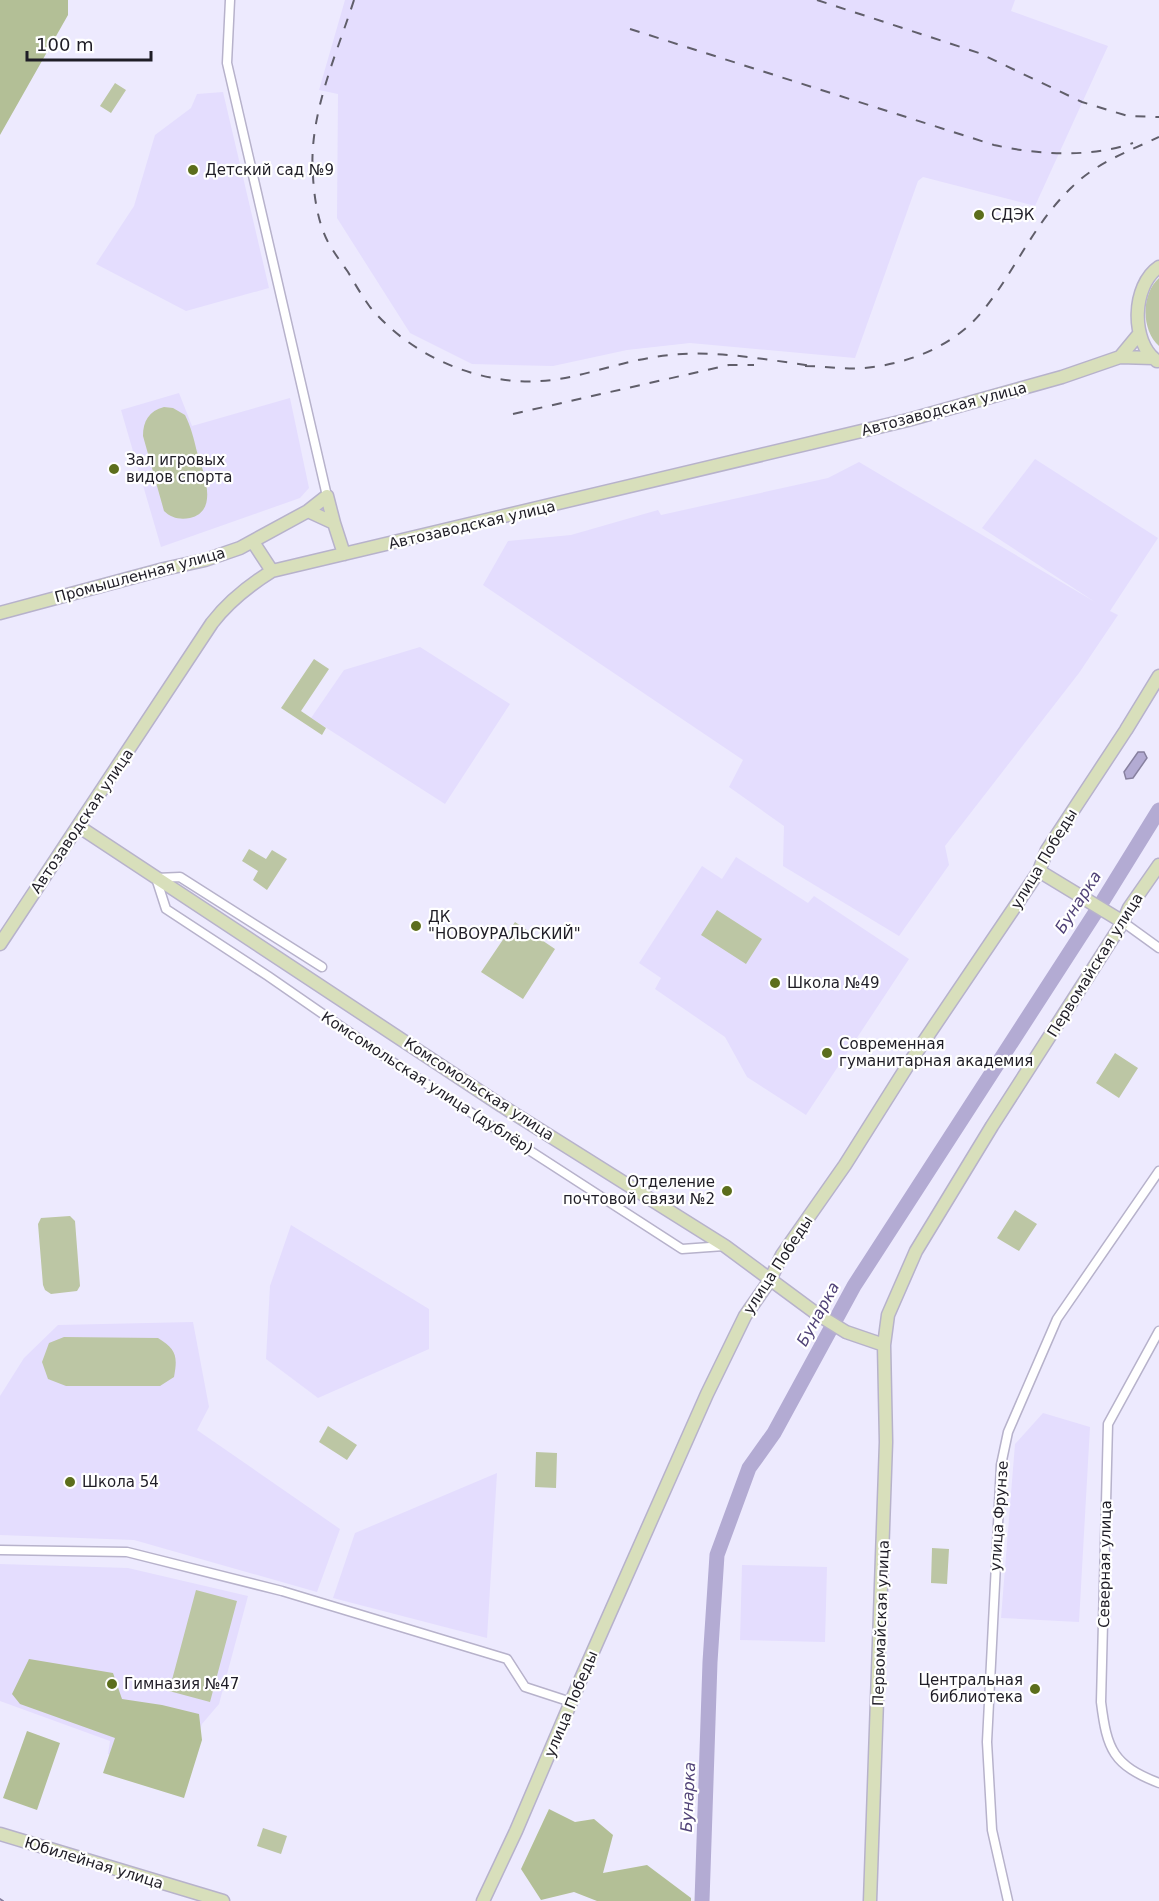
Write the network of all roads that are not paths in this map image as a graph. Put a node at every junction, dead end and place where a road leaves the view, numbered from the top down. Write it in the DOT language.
graph roads {
  1 [pos="230,0"];
  2 [pos="1159,267"];
  3 [pos="1139,334"];
  4 [pos="1120,357"];
  5 [pos="1156,360"];
  6 [pos="327,496"];
  7 [pos="308,511"];
  8 [pos="334,523"];
  9 [pos="252,542"];
  10 [pos="344,554"];
  11 [pos="272,572"];
  12 [pos="0,613"];
  13 [pos="1159,676"];
  14 [pos="78,826"];
  15 [pos="1159,865"];
  16 [pos="1040,872"];
  17 [pos="156,878"];
  18 [pos="1123,922"];
  19 [pos="0,944"];
  20 [pos="1159,948"];
  21 [pos="321,966"];
  22 [pos="1159,1171"];
  23 [pos="725,1246"];
  24 [pos="770,1280"];
  25 [pos="1159,1331"];
  26 [pos="884,1345"];
  27 [pos="0,1550"];
  28 [pos="571,1702"];
  29 [pos="1159,1783"];
  30 [pos="0,1834"];
  31 [pos="223,1901"];
  32 [pos="483,1901"];
  33 [pos="870,1901"];
  34 [pos="1008,1901"];
  1 -- 6 [label="street"];
  2 -- 3 [label="street"];
  3 -- 4 [label="street"];
  3 -- 5 [label="street"];
  4 -- 5 [label="street"];
  4 -- 10 [label="street, Автозаводская улица"];
  6 -- 7 [label="street, Промышленная улица"];
  6 -- 8 [label="street"];
  7 -- 8 [label="street"];
  7 -- 9 [label="street, Промышленная улица"];
  8 -- 10 [label="street"];
  9 -- 11 [label="street"];
  9 -- 12 [label="street, Промышленная улица"];
  10 -- 11 [label="street, Автозаводская улица"];
  11 -- 14 [label="street, Автозаводская улица"];
  13 -- 16 [label="street, улица Победы"];
  14 -- 17 [label="street, Комсомольская улица"];
  14 -- 19 [label="street, Автозаводская улица"];
  15 -- 18 [label="street, Первомайская улица"];
  16 -- 18 [label="street"];
  16 -- 24 [label="street, улица Победы"];
  17 -- 21 [label="street"];
  17 -- 23 [label="street, Комсомольская улица"];
  17 -- 23 [label="street, Комсомольская улица (дублёр)"];
  18 -- 20 [label="street"];
  18 -- 26 [label="street, Первомайская улица"];
  22 -- 34 [label="street, улица Фрунзе"];
  23 -- 24 [label="street, Комсомольская улица"];
  24 -- 26 [label="street, Комсомольская улица"];
  24 -- 28 [label="street, улица Победы"];
  25 -- 29 [label="street, Северная улица"];
  26 -- 33 [label="street, Первомайская улица"];
  27 -- 28 [label="street"];
  28 -- 32 [label="street, улица Победы"];
  30 -- 31 [label="street, Юбилейная улица"];
}
